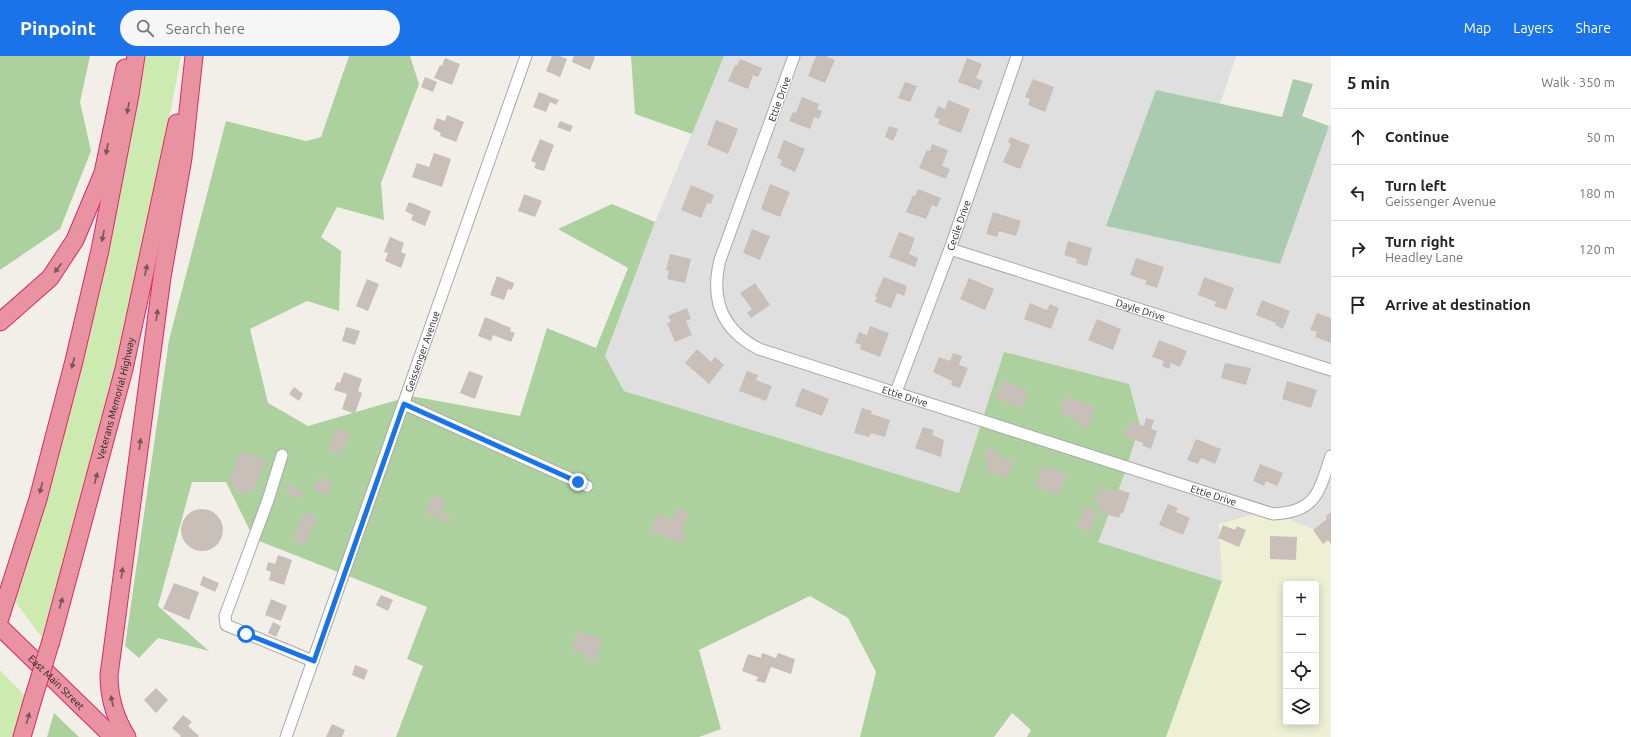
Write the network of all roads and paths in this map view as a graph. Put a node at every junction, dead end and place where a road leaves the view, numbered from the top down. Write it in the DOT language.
graph roads {
  1 [pos="128,56"];
  2 [pos="136,56"];
  3 [pos="189,56"];
  4 [pos="194,56"];
  5 [pos="526,56"];
  6 [pos="794,56"];
  7 [pos="1017,56"];
  8 [pos="950,249"];
  9 [pos="0,322"];
  10 [pos="1331,370"];
  11 [pos="896,392"];
  12 [pos="404,404"];
  13 [pos="282,455"];
  14 [pos="1331,456"];
  15 [pos="587,486"];
  16 [pos="0,618"];
  17 [pos="0,627"];
  18 [pos="314,661"];
  19 [pos="64,690"];
  20 [pos="22,737"];
  21 [pos="102,737"];
  22 [pos="112,737"];
  23 [pos="127,737"];
  24 [pos="286,737"];
  1 -- 9 [label="highway, one-way"];
  2 -- 16 [label="highway, one-way"];
  20 -- 3 [label="highway, Veterans Memorial Highway, one-way, bridge"];
  23 -- 4 [label="highway, one-way"];
  5 -- 12 [label="street, Geissenger Avenue"];
  6 -- 11 [label="street, Ettie Drive"];
  7 -- 8 [label="street, Cecile Drive"];
  8 -- 10 [label="street, Dayle Drive"];
  8 -- 11 [label="street, Cecile Drive"];
  11 -- 14 [label="street, Ettie Drive"];
  12 -- 15 [label="street"];
  12 -- 18 [label="street, Geissenger Avenue"];
  13 -- 18 [label="street"];
  17 -- 19 [label="highway, East Main Street"];
  18 -- 24 [label="street, Geissenger Avenue"];
  19 -- 21 [label="highway"];
  19 -- 22 [label="highway, East Main Street"];
}
